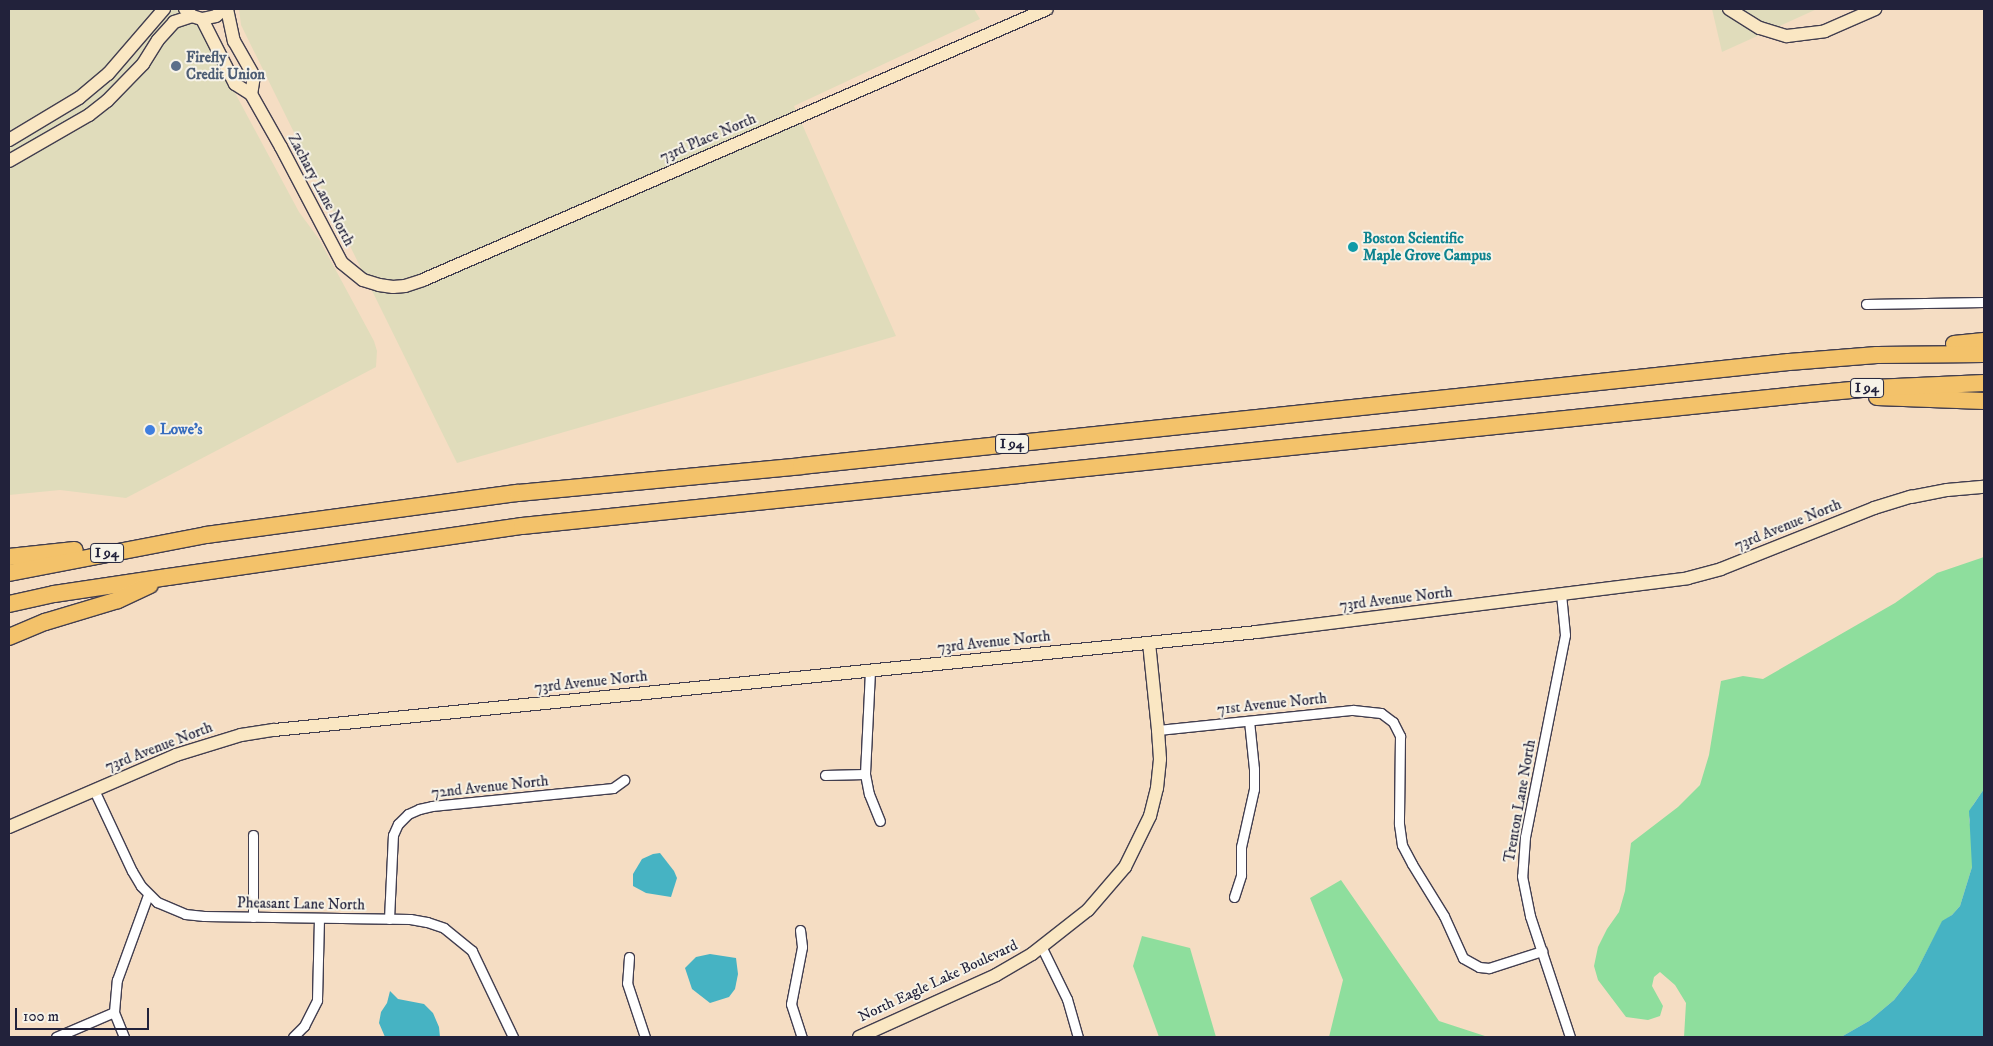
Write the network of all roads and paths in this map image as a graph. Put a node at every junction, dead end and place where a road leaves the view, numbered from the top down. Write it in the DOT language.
graph roads {
  1 [pos="164,9"];
  2 [pos="225,9"];
  3 [pos="1047,9"];
  4 [pos="1729,9"];
  5 [pos="1875,9"];
  6 [pos="193,14"];
  7 [pos="250,94"];
  8 [pos="9,140"];
  9 [pos="9,161"];
  10 [pos="379,285"];
  11 [pos="1984,302"];
  12 [pos="1866,304"];
  13 [pos="1984,342"];
  14 [pos="1984,354"];
  15 [pos="1819,359"];
  16 [pos="1984,383"];
  17 [pos="1750,400"];
  18 [pos="1984,401"];
  19 [pos="1984,487"];
  20 [pos="206,535"];
  21 [pos="9,557"];
  22 [pos="9,573"];
  23 [pos="168,577"];
  24 [pos="1562,594"];
  25 [pos="9,604"];
  26 [pos="9,637"];
  27 [pos="1149,643"];
  28 [pos="870,671"];
  29 [pos="1249,721"];
  30 [pos="1158,730"];
  31 [pos="865,774"];
  32 [pos="825,775"];
  33 [pos="624,780"];
  34 [pos="94,790"];
  35 [pos="880,821"];
  36 [pos="9,827"];
  37 [pos="253,835"];
  38 [pos="148,895"];
  39 [pos="1234,897"];
  40 [pos="253,917"];
  41 [pos="319,918"];
  42 [pos="389,919"];
  43 [pos="800,930"];
  44 [pos="1042,948"];
  45 [pos="1542,951"];
  46 [pos="629,957"];
  47 [pos="114,1012"];
  48 [pos="56,1037"];
  49 [pos="124,1037"];
  50 [pos="293,1037"];
  51 [pos="513,1037"];
  52 [pos="645,1037"];
  53 [pos="802,1037"];
  54 [pos="858,1037"];
  55 [pos="1078,1037"];
  56 [pos="1570,1037"];
  1 -- 8 [label="street"];
  2 -- 6 [label="street"];
  2 -- 7 [label="street"];
  3 -- 10 [label="street, 73rd Place North"];
  4 -- 5 [label="street"];
  6 -- 7 [label="street, Zachary Lane North"];
  6 -- 9 [label="street"];
  7 -- 10 [label="street, Zachary Lane North"];
  11 -- 12 [label="street"];
  13 -- 15 [label="highway"];
  14 -- 15 [label="highway, I 94"];
  15 -- 20 [label="highway, I 94"];
  16 -- 17 [label="highway, I 94"];
  17 -- 18 [label="highway"];
  17 -- 23 [label="highway, I 94"];
  19 -- 24 [label="street, 73rd Avenue North"];
  20 -- 21 [label="highway"];
  20 -- 22 [label="highway, I 94"];
  23 -- 25 [label="highway, I 94"];
  23 -- 26 [label="highway"];
  24 -- 27 [label="street, 73rd Avenue North"];
  24 -- 45 [label="street, Trenton Lane North"];
  27 -- 28 [label="street, 73rd Avenue North"];
  27 -- 30 [label="street, North Eagle Lake Boulevard"];
  28 -- 31 [label="street"];
  28 -- 34 [label="street, 73rd Avenue North"];
  29 -- 30 [label="street, 71st Avenue North"];
  29 -- 39 [label="street"];
  29 -- 45 [label="street, 71st Avenue North"];
  30 -- 44 [label="street, North Eagle Lake Boulevard"];
  31 -- 32 [label="street"];
  31 -- 35 [label="street"];
  33 -- 42 [label="street, 72nd Avenue North"];
  34 -- 36 [label="street, 73rd Avenue North"];
  34 -- 38 [label="street, Pheasant Lane North"];
  37 -- 40 [label="street"];
  38 -- 40 [label="street, Pheasant Lane North"];
  38 -- 47 [label="street"];
  40 -- 41 [label="street, Pheasant Lane North"];
  41 -- 42 [label="street, Pheasant Lane North"];
  41 -- 50 [label="street"];
  42 -- 51 [label="street, Pheasant Lane North"];
  43 -- 53 [label="street"];
  44 -- 54 [label="street, North Eagle Lake Boulevard"];
  44 -- 55 [label="street"];
  45 -- 56 [label="street, Trenton Lane North"];
  46 -- 52 [label="street"];
  47 -- 48 [label="street"];
  47 -- 49 [label="street"];
}
